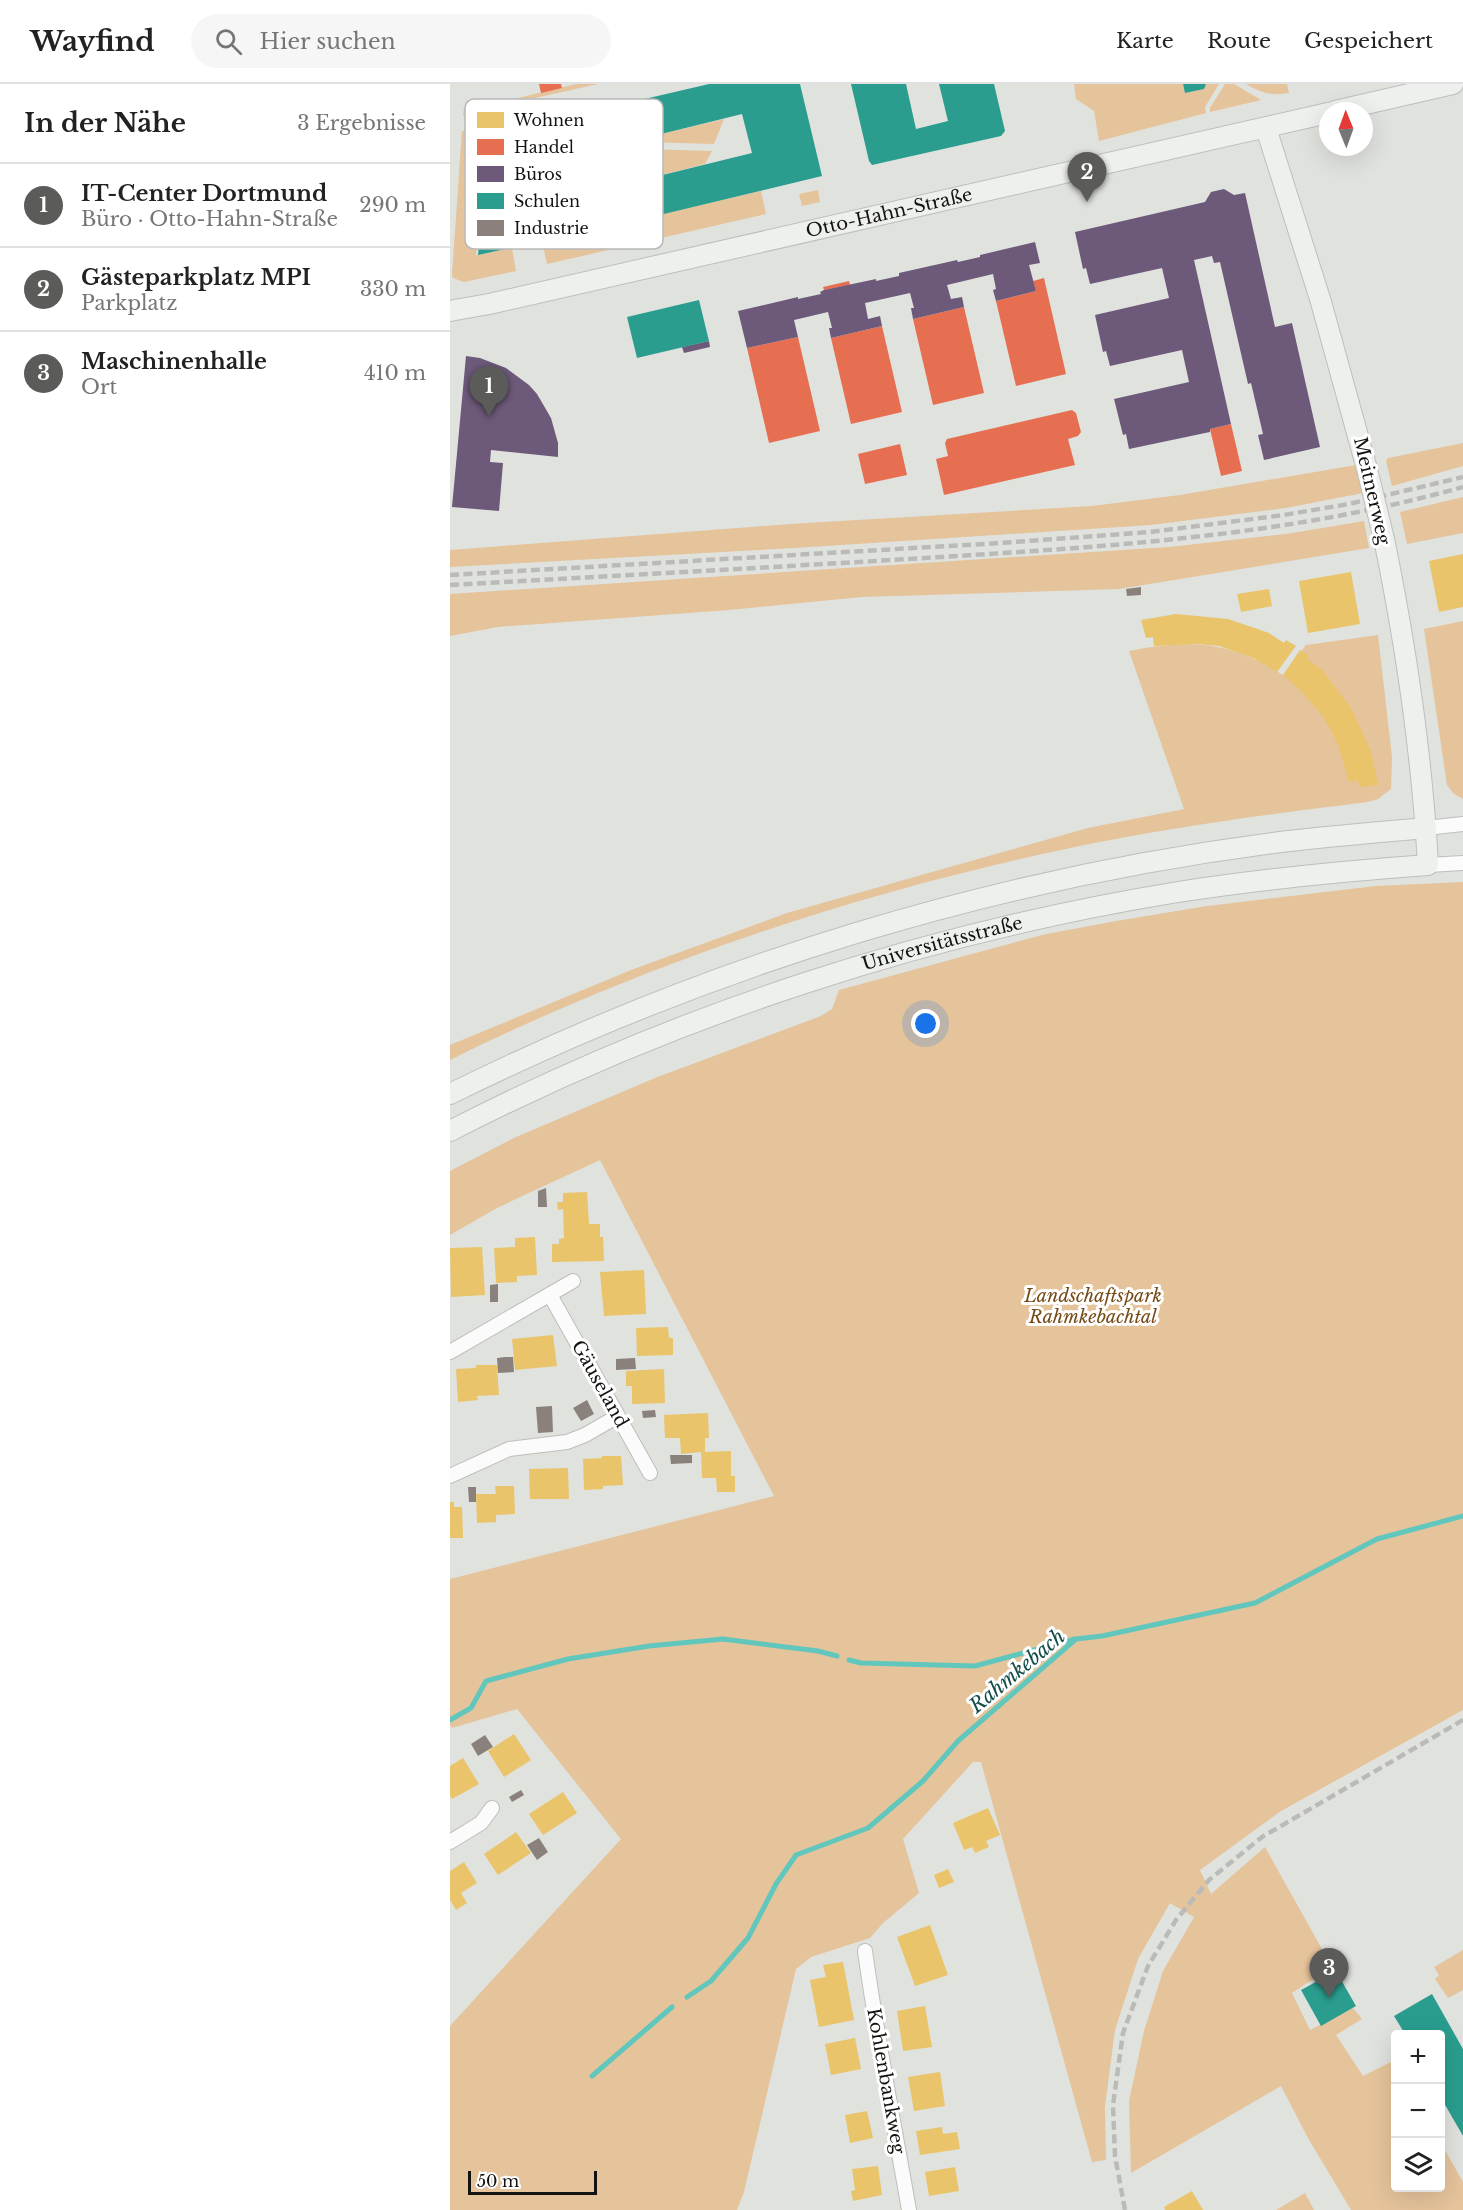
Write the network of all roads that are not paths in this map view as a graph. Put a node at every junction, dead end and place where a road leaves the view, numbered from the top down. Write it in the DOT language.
graph roads {
  1 [pos="1453,84"];
  2 [pos="1373,102"];
  3 [pos="1319,115"];
  4 [pos="1266,128"];
  5 [pos="450,310"];
  6 [pos="1463,824"];
  7 [pos="1426,828"];
  8 [pos="1463,863"];
  9 [pos="1428,865"];
  10 [pos="450,1094"];
  11 [pos="450,1131"];
  12 [pos="573,1281"];
  13 [pos="550,1295"];
  14 [pos="450,1352"];
  15 [pos="618,1416"];
  16 [pos="650,1473"];
  17 [pos="450,1476"];
  18 [pos="492,1808"];
  19 [pos="450,1842"];
  20 [pos="865,1951"];
  21 [pos="909,2210"];
  1 -- 2 [label="street"];
  3 -- 4 [label="street, Otto-Hahn-Straße"];
  4 -- 5 [label="street, Otto-Hahn-Straße"];
  4 -- 7 [label="street, Meitnerweg, bridge"];
  6 -- 7 [label="street, Universitätsstraße"];
  7 -- 9 [label="street, Meitnerweg"];
  7 -- 10 [label="street, Universitätsstraße"];
  8 -- 9 [label="street, Universitätsstraße"];
  9 -- 11 [label="street, Universitätsstraße"];
  12 -- 13 [label="street"];
  13 -- 14 [label="street"];
  13 -- 15 [label="street, Gäuseland"];
  15 -- 16 [label="street, Gäuseland"];
  15 -- 17 [label="street"];
  18 -- 19 [label="street"];
  20 -- 21 [label="street, Kohlenbankweg"];
}
